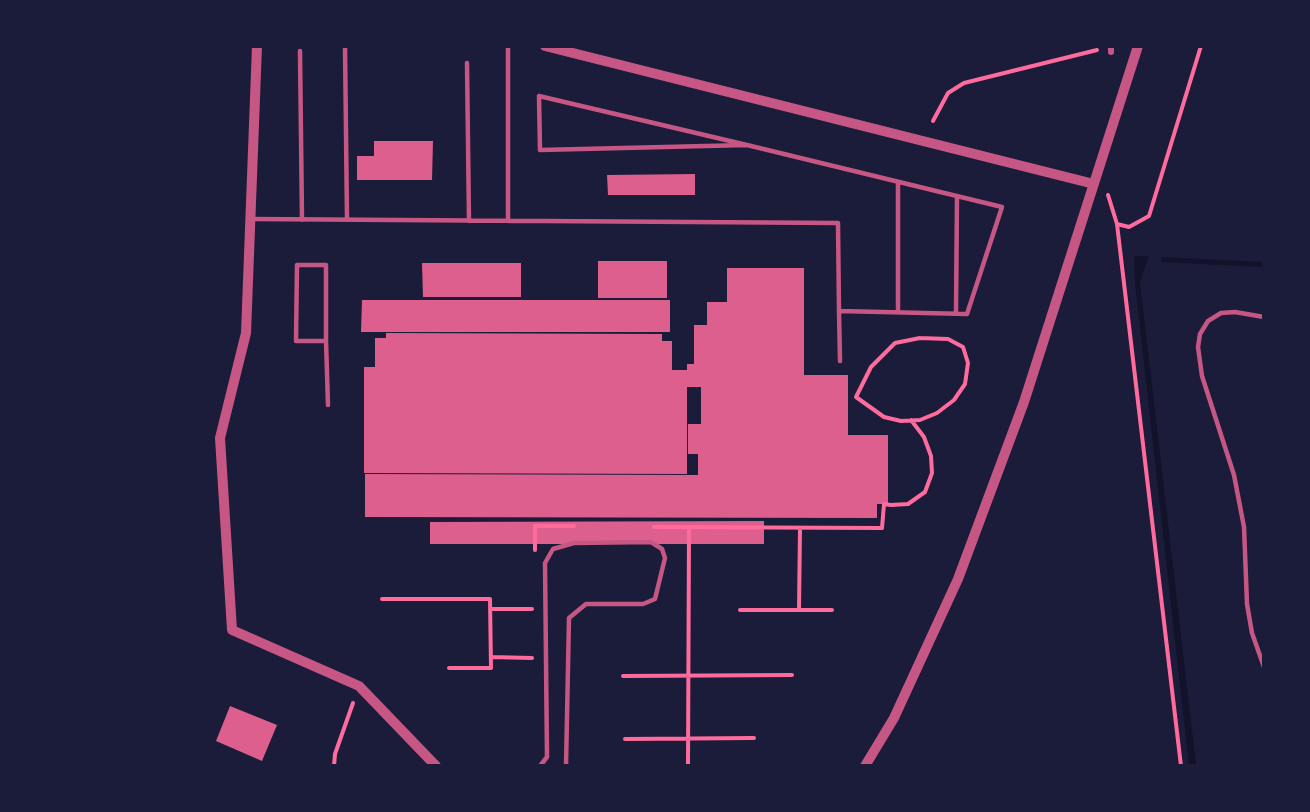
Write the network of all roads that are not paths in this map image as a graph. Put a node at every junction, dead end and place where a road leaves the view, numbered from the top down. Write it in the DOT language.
graph roads {
  1 [pos="257,46"];
  2 [pos="345,46"];
  3 [pos="508,46"];
  4 [pos="545,46"];
  5 [pos="1138,46"];
  6 [pos="300,51"];
  7 [pos="467,63"];
  8 [pos="747,146"];
  9 [pos="898,182"];
  10 [pos="1094,184"];
  11 [pos="957,196"];
  12 [pos="250,219"];
  13 [pos="302,220"];
  14 [pos="347,220"];
  15 [pos="469,221"];
  16 [pos="508,221"];
  17 [pos="839,311"];
  18 [pos="898,312"];
  19 [pos="956,314"];
  20 [pos="1263,317"];
  21 [pos="326,341"];
  22 [pos="840,361"];
  23 [pos="328,405"];
  24 [pos="1263,667"];
  25 [pos="436,765"];
  26 [pos="540,765"];
  27 [pos="566,765"];
  28 [pos="866,765"];
  1 -- 12 [label="street"];
  2 -- 14 [label="lane"];
  3 -- 16 [label="lane"];
  4 -- 10 [label="street"];
  5 -- 10 [label="street"];
  6 -- 13 [label="lane"];
  7 -- 15 [label="lane"];
  8 -- 8 [label="lane"];
  8 -- 9 [label="lane"];
  9 -- 11 [label="lane"];
  9 -- 18 [label="lane"];
  10 -- 28 [label="street"];
  11 -- 19 [label="lane"];
  11 -- 19 [label="lane"];
  12 -- 13 [label="lane"];
  12 -- 25 [label="street"];
  13 -- 14 [label="lane"];
  14 -- 15 [label="lane"];
  15 -- 16 [label="lane"];
  16 -- 17 [label="lane"];
  17 -- 18 [label="lane"];
  17 -- 22 [label="lane"];
  18 -- 19 [label="lane"];
  20 -- 24 [label="lane"];
  21 -- 21 [label="lane"];
  21 -- 23 [label="lane"];
  26 -- 27 [label="lane"];
}
